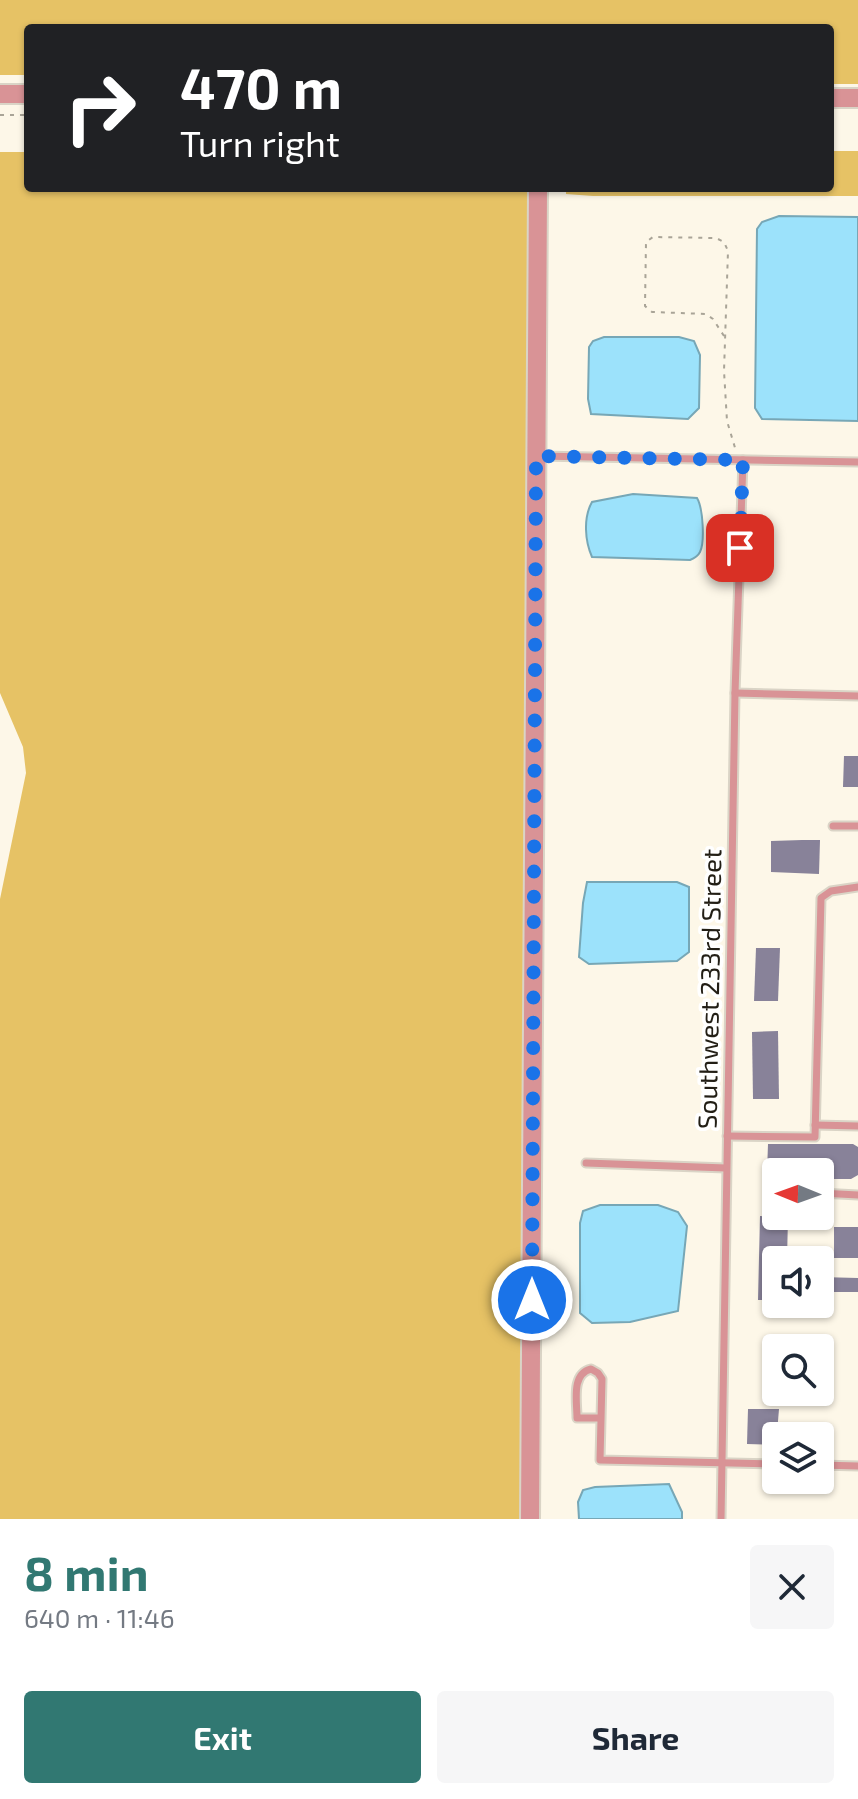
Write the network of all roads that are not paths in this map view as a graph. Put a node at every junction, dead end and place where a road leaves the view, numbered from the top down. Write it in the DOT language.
graph roads {
  1 [pos="0,94"];
  2 [pos="24,94"];
  3 [pos="834,98"];
  4 [pos="858,98"];
  5 [pos="538,192"];
  6 [pos="536,456"];
  7 [pos="741,460"];
  8 [pos="858,462"];
  9 [pos="735,693"];
  10 [pos="858,696"];
  11 [pos="833,826"];
  12 [pos="858,826"];
  13 [pos="858,887"];
  14 [pos="815,1125"];
  15 [pos="858,1126"];
  16 [pos="727,1136"];
  17 [pos="586,1163"];
  18 [pos="726,1168"];
  19 [pos="834,1194"];
  20 [pos="858,1195"];
  21 [pos="601,1418"];
  22 [pos="722,1463"];
  23 [pos="762,1464"];
  24 [pos="834,1465"];
  25 [pos="858,1466"];
  26 [pos="530,1519"];
  27 [pos="721,1519"];
  1 -- 2 [label="street"];
  3 -- 4 [label="street"];
  5 -- 6 [label="street"];
  6 -- 7 [label="lane"];
  6 -- 26 [label="street"];
  7 -- 8 [label="lane"];
  7 -- 9 [label="lane, Southwest 233rd Street"];
  9 -- 10 [label="lane"];
  9 -- 16 [label="lane, Southwest 233rd Street"];
  11 -- 12 [label="lane"];
  13 -- 14 [label="lane"];
  14 -- 15 [label="lane"];
  14 -- 16 [label="lane"];
  16 -- 18 [label="lane, Southwest 233rd Street"];
  17 -- 18 [label="lane"];
  18 -- 22 [label="lane, Southwest 233rd Street"];
  19 -- 20 [label="lane"];
  21 -- 21 [label="lane"];
  21 -- 22 [label="lane"];
  22 -- 23 [label="lane"];
  22 -- 27 [label="lane, Southwest 233rd Street"];
  24 -- 25 [label="lane"];
}
